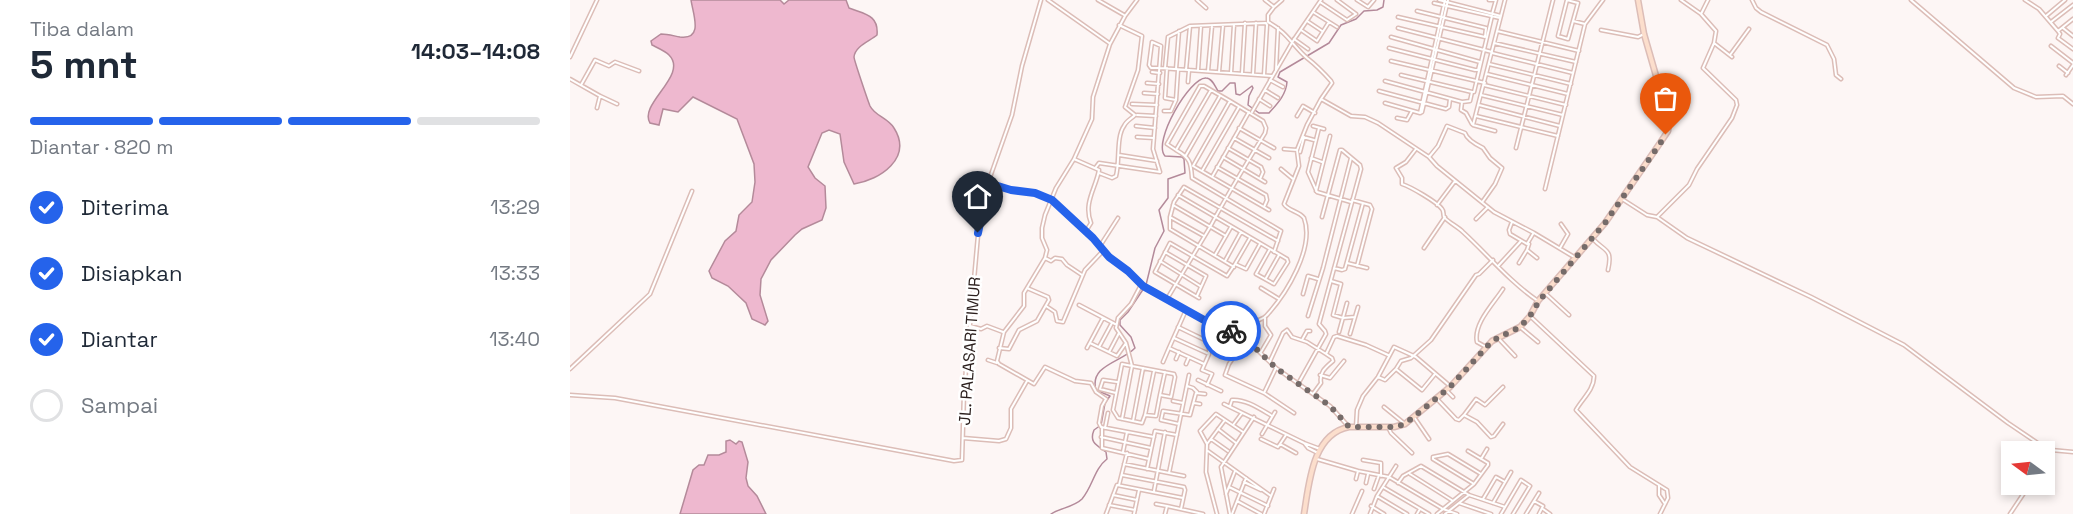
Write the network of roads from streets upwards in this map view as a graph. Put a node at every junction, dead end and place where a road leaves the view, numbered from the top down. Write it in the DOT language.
graph roads {
  1 [pos="597,0"];
  2 [pos="1041,0"];
  3 [pos="1048,0"];
  4 [pos="1098,0"];
  5 [pos="1137,0"];
  6 [pos="1197,0"];
  7 [pos="1265,0"];
  8 [pos="1282,0"];
  9 [pos="1336,0"];
  10 [pos="1357,0"];
  11 [pos="1374,0"];
  12 [pos="1439,0"];
  13 [pos="1489,0"];
  14 [pos="1495,0"];
  15 [pos="1504,0"];
  16 [pos="1553,0"];
  17 [pos="1603,0"];
  18 [pos="1638,0"];
  19 [pos="1681,0"];
  20 [pos="1708,0"];
  21 [pos="1752,0"];
  22 [pos="1911,0"];
  23 [pos="2025,0"];
  24 [pos="2065,0"];
  25 [pos="1320,1"];
  26 [pos="1446,2"];
  27 [pos="1434,3"];
  28 [pos="2073,5"];
  29 [pos="1274,7"];
  30 [pos="1206,8"];
  31 [pos="1417,11"];
  32 [pos="1313,12"];
  33 [pos="1701,14"];
  34 [pos="1492,15"];
  35 [pos="1125,16"];
  36 [pos="2046,16"];
  37 [pos="1398,17"];
  38 [pos="1501,17"];
  39 [pos="1443,18"];
  40 [pos="1307,21"];
  41 [pos="1573,21"];
  42 [pos="2072,21"];
  43 [pos="1329,22"];
  44 [pos="2051,22"];
  45 [pos="1245,23"];
  46 [pos="1256,23"];
  47 [pos="1268,23"];
  48 [pos="1234,24"];
  49 [pos="1585,24"];
  50 [pos="1119,25"];
  51 [pos="1223,25"];
  52 [pos="1190,26"];
  53 [pos="1201,26"];
  54 [pos="1212,26"];
  55 [pos="1337,27"];
  56 [pos="1278,28"];
  57 [pos="1398,28"];
  58 [pos="1440,28"];
  59 [pos="2062,28"];
  60 [pos="1749,29"];
  61 [pos="1301,30"];
  62 [pos="1601,30"];
  63 [pos="2058,30"];
  64 [pos="1179,31"];
  65 [pos="1497,31"];
  66 [pos="1323,32"];
  67 [pos="1644,34"];
  68 [pos="2073,36"];
  69 [pos="1390,37"];
  70 [pos="1437,39"];
  71 [pos="1294,40"];
  72 [pos="1542,42"];
  73 [pos="1494,43"];
  74 [pos="1714,43"];
  75 [pos="1110,44"];
  76 [pos="2051,46"];
  77 [pos="1389,48"];
  78 [pos="1308,49"];
  79 [pos="1435,49"];
  80 [pos="2073,49"];
  81 [pos="1485,50"];
  82 [pos="1579,51"];
  83 [pos="1492,52"];
  84 [pos="1539,54"];
  85 [pos="570,57"];
  86 [pos="1432,60"];
  87 [pos="1391,61"];
  88 [pos="1576,62"];
  89 [pos="1489,64"];
  90 [pos="1536,64"];
  91 [pos="2073,64"];
  92 [pos="2059,66"];
  93 [pos="1160,68"];
  94 [pos="1166,68"];
  95 [pos="1177,69"];
  96 [pos="639,70"];
  97 [pos="1188,70"];
  98 [pos="1197,70"];
  99 [pos="1430,70"];
  100 [pos="1208,71"];
  101 [pos="1276,71"];
  102 [pos="1152,72"];
  103 [pos="1219,72"];
  104 [pos="1160,73"];
  105 [pos="1231,73"];
  106 [pos="1242,73"];
  107 [pos="1573,73"];
  108 [pos="1253,74"];
  109 [pos="1487,74"];
  110 [pos="1264,75"];
  111 [pos="1401,75"];
  112 [pos="1534,75"];
  113 [pos="1271,78"];
  114 [pos="570,79"];
  115 [pos="1841,79"];
  116 [pos="1385,81"];
  117 [pos="1428,81"];
  118 [pos="1477,81"];
  119 [pos="1188,82"];
  120 [pos="1147,83"];
  121 [pos="1159,84"];
  122 [pos="1484,84"];
  123 [pos="1571,84"];
  124 [pos="1531,85"];
  125 [pos="581,86"];
  126 [pos="1283,87"];
  127 [pos="1211,90"];
  128 [pos="1265,90"];
  129 [pos="1379,91"];
  130 [pos="1425,92"];
  131 [pos="1144,93"];
  132 [pos="1472,93"];
  133 [pos="1158,94"];
  134 [pos="1568,94"];
  135 [pos="1220,95"];
  136 [pos="1481,95"];
  137 [pos="600,96"];
  138 [pos="1529,96"];
  139 [pos="1278,98"];
  140 [pos="1260,99"];
  141 [pos="1321,99"];
  142 [pos="1450,99"];
  143 [pos="1176,100"];
  144 [pos="1230,101"];
  145 [pos="1686,101"];
  146 [pos="1462,102"];
  147 [pos="1385,103"];
  148 [pos="1423,103"];
  149 [pos="616,104"];
  150 [pos="1132,104"];
  151 [pos="2073,104"];
  152 [pos="1157,105"];
  153 [pos="1479,105"];
  154 [pos="1566,105"];
  155 [pos="1270,106"];
  156 [pos="1526,106"];
  157 [pos="1239,107"];
  158 [pos="597,108"];
  159 [pos="1164,111"];
  160 [pos="1412,111"];
  161 [pos="1251,112"];
  162 [pos="1315,112"];
  163 [pos="1137,115"];
  164 [pos="1563,115"];
  165 [pos="1156,116"];
  166 [pos="1297,116"];
  167 [pos="1476,116"];
  168 [pos="1524,117"];
  169 [pos="1397,118"];
  170 [pos="1473,125"];
  171 [pos="1136,126"];
  172 [pos="1313,126"];
  173 [pos="1560,126"];
  174 [pos="1669,126"];
  175 [pos="1522,127"];
  176 [pos="1155,128"];
  177 [pos="1239,128"];
  178 [pos="1319,128"];
  179 [pos="1324,129"];
  180 [pos="1495,131"];
  181 [pos="1330,136"];
  182 [pos="1558,136"];
  183 [pos="1137,137"];
  184 [pos="1303,137"];
  185 [pos="1154,138"];
  186 [pos="1234,138"];
  187 [pos="1316,140"];
  188 [pos="1260,141"];
  189 [pos="1228,148"];
  190 [pos="1274,148"];
  191 [pos="1516,148"];
  192 [pos="1284,149"];
  193 [pos="1416,149"];
  194 [pos="1176,150"];
  195 [pos="1254,150"];
  196 [pos="1298,151"];
  197 [pos="1119,155"];
  198 [pos="1186,156"];
  199 [pos="1223,157"];
  200 [pos="1429,157"];
  201 [pos="1269,158"];
  202 [pos="1311,158"];
  203 [pos="1351,158"];
  204 [pos="1074,159"];
  205 [pos="1249,160"];
  206 [pos="1157,161"];
  207 [pos="1323,162"];
  208 [pos="1119,166"];
  209 [pos="1193,166"];
  210 [pos="1096,167"];
  211 [pos="1217,167"];
  212 [pos="1243,170"];
  213 [pos="1281,170"];
  214 [pos="1202,171"];
  215 [pos="1099,173"];
  216 [pos="1212,177"];
  217 [pos="1293,178"];
  218 [pos="1238,179"];
  219 [pos="1260,179"];
  220 [pos="1455,181"];
  221 [pos="1265,182"];
  222 [pos="988,183"];
  223 [pos="1232,188"];
  224 [pos="1545,189"];
  225 [pos="692,191"];
  226 [pos="1316,191"];
  227 [pos="1178,195"];
  228 [pos="1328,195"];
  229 [pos="1227,198"];
  230 [pos="1340,199"];
  231 [pos="1622,199"];
  232 [pos="1052,200"];
  233 [pos="1352,201"];
  234 [pos="1482,202"];
  235 [pos="1363,203"];
  236 [pos="1173,205"];
  237 [pos="1437,205"];
  238 [pos="1264,207"];
  239 [pos="1488,207"];
  240 [pos="1221,208"];
  241 [pos="1269,210"];
  242 [pos="1170,217"];
  243 [pos="1215,217"];
  244 [pos="1322,217"];
  245 [pos="1445,217"];
  246 [pos="1657,217"];
  247 [pos="1118,218"];
  248 [pos="1476,219"];
  249 [pos="1512,222"];
  250 [pos="1561,224"];
  251 [pos="1231,226"];
  252 [pos="1210,227"];
  253 [pos="1085,231"];
  254 [pos="1241,232"];
  255 [pos="1534,232"];
  256 [pos="1204,236"];
  257 [pos="1226,236"];
  258 [pos="1250,238"];
  259 [pos="1593,238"];
  260 [pos="1278,241"];
  261 [pos="1521,241"];
  262 [pos="1260,244"];
  263 [pos="1528,244"];
  264 [pos="1100,246"];
  265 [pos="1198,246"];
  266 [pos="1424,248"];
  267 [pos="1560,248"];
  268 [pos="1270,249"];
  269 [pos="1527,250"];
  270 [pos="1103,251"];
  271 [pos="1165,252"];
  272 [pos="1274,252"];
  273 [pos="1193,255"];
  274 [pos="1215,255"];
  275 [pos="1280,255"];
  276 [pos="1045,258"];
  277 [pos="1537,258"];
  278 [pos="1576,258"];
  279 [pos="1493,260"];
  280 [pos="1160,261"];
  281 [pos="1225,261"];
  282 [pos="1347,263"];
  283 [pos="1519,263"];
  284 [pos="1187,265"];
  285 [pos="1235,265"];
  286 [pos="1358,266"];
  287 [pos="1499,266"];
  288 [pos="1334,268"];
  289 [pos="1367,268"];
  290 [pos="1608,270"];
  291 [pos="1182,274"];
  292 [pos="1083,276"];
  293 [pos="1265,279"];
  294 [pos="1318,279"];
  295 [pos="1330,281"];
  296 [pos="1176,284"];
  297 [pos="1142,285"];
  298 [pos="1200,285"];
  299 [pos="1027,288"];
  300 [pos="1261,288"];
  301 [pos="1503,290"];
  302 [pos="1545,293"];
  303 [pos="1303,294"];
  304 [pos="1167,299"];
  305 [pos="1279,299"];
  306 [pos="1539,301"];
  307 [pos="1347,303"];
  308 [pos="1047,306"];
  309 [pos="1079,306"];
  310 [pos="1358,307"];
  311 [pos="1186,310"];
  312 [pos="1569,315"];
  313 [pos="1308,316"];
  314 [pos="1530,316"];
  315 [pos="1355,317"];
  316 [pos="1103,318"];
  317 [pos="1265,318"];
  318 [pos="1343,318"];
  319 [pos="1114,323"];
  320 [pos="970,326"];
  321 [pos="1178,327"];
  322 [pos="1520,327"];
  323 [pos="1310,331"];
  324 [pos="1004,332"];
  325 [pos="1119,332"];
  326 [pos="1339,332"];
  327 [pos="1350,334"];
  328 [pos="1173,338"];
  329 [pos="1498,338"];
  330 [pos="1247,340"];
  331 [pos="1302,340"];
  332 [pos="1538,342"];
  333 [pos="1090,343"];
  334 [pos="1126,343"];
  335 [pos="1099,347"];
  336 [pos="1486,347"];
  337 [pos="999,348"];
  338 [pos="1087,348"];
  339 [pos="1170,348"];
  340 [pos="1317,349"];
  341 [pos="1109,352"];
  342 [pos="1179,352"];
  343 [pos="1261,352"];
  344 [pos="1209,354"];
  345 [pos="1326,354"];
  346 [pos="1388,355"];
  347 [pos="1413,355"];
  348 [pos="1515,356"];
  349 [pos="1189,357"];
  350 [pos="1176,359"];
  351 [pos="988,360"];
  352 [pos="1270,361"];
  353 [pos="1344,361"];
  354 [pos="1162,362"];
  355 [pos="997,363"];
  356 [pos="1186,364"];
  357 [pos="1204,364"];
  358 [pos="1132,366"];
  359 [pos="1143,368"];
  360 [pos="1276,368"];
  361 [pos="570,369"];
  362 [pos="1396,369"];
  363 [pos="1154,370"];
  364 [pos="1165,372"];
  365 [pos="1436,374"];
  366 [pos="1189,375"];
  367 [pos="1320,375"];
  368 [pos="1378,377"];
  369 [pos="1198,380"];
  370 [pos="1027,381"];
  371 [pos="1118,382"];
  372 [pos="1298,384"];
  373 [pos="1207,385"];
  374 [pos="1187,386"];
  375 [pos="1450,386"];
  376 [pos="1503,387"];
  377 [pos="1446,390"];
  378 [pos="1221,391"];
  379 [pos="1116,393"];
  380 [pos="1197,393"];
  381 [pos="1264,393"];
  382 [pos="1205,394"];
  383 [pos="1313,394"];
  384 [pos="570,395"];
  385 [pos="1160,395"];
  386 [pos="1453,397"];
  387 [pos="1437,399"];
  388 [pos="1173,401"];
  389 [pos="1183,403"];
  390 [pos="1194,403"];
  391 [pos="1200,404"];
  392 [pos="1224,404"];
  393 [pos="1229,407"];
  394 [pos="1384,407"];
  395 [pos="1108,412"];
  396 [pos="1243,412"];
  397 [pos="1275,412"];
  398 [pos="1294,413"];
  399 [pos="1181,414"];
  400 [pos="1145,415"];
  401 [pos="1464,415"];
  402 [pos="1155,416"];
  403 [pos="1272,416"];
  404 [pos="1254,417"];
  405 [pos="1414,417"];
  406 [pos="1122,419"];
  407 [pos="1160,419"];
  408 [pos="1225,419"];
  409 [pos="1133,421"];
  410 [pos="1179,424"];
  411 [pos="1405,424"];
  412 [pos="1503,424"];
  413 [pos="1233,425"];
  414 [pos="1268,425"];
  415 [pos="1102,427"];
  416 [pos="1349,427"];
  417 [pos="1356,427"];
  418 [pos="1388,427"];
  419 [pos="1218,429"];
  420 [pos="1127,432"];
  421 [pos="1166,432"];
  422 [pos="1243,432"];
  423 [pos="1262,434"];
  424 [pos="1177,435"];
  425 [pos="1286,435"];
  426 [pos="1101,437"];
  427 [pos="1154,437"];
  428 [pos="963,438"];
  429 [pos="1261,439"];
  430 [pos="1429,439"];
  431 [pos="1211,440"];
  432 [pos="2036,441"];
  433 [pos="1125,442"];
  434 [pos="1236,443"];
  435 [pos="1207,444"];
  436 [pos="1280,444"];
  437 [pos="1151,448"];
  438 [pos="1487,449"];
  439 [pos="2055,450"];
  440 [pos="1208,451"];
  441 [pos="1319,451"];
  442 [pos="1468,451"];
  443 [pos="1123,452"];
  444 [pos="1229,452"];
  445 [pos="2073,452"];
  446 [pos="1127,453"];
  447 [pos="1296,453"];
  448 [pos="1412,453"];
  449 [pos="1149,459"];
  450 [pos="1317,459"];
  451 [pos="1481,459"];
  452 [pos="1364,460"];
  453 [pos="1222,463"];
  454 [pos="1124,464"];
  455 [pos="1396,466"];
  456 [pos="1147,469"];
  457 [pos="1158,471"];
  458 [pos="1235,471"];
  459 [pos="1358,471"];
  460 [pos="1511,472"];
  461 [pos="1169,473"];
  462 [pos="1368,473"];
  463 [pos="1410,474"];
  464 [pos="1481,474"];
  465 [pos="1122,475"];
  466 [pos="1184,476"];
  467 [pos="1380,476"];
  468 [pos="1389,477"];
  469 [pos="1356,479"];
  470 [pos="1245,480"];
  471 [pos="1156,481"];
  472 [pos="1505,482"];
  473 [pos="1366,483"];
  474 [pos="1398,483"];
  475 [pos="1473,484"];
  476 [pos="1659,485"];
  477 [pos="1119,486"];
  478 [pos="1229,487"];
  479 [pos="1383,487"];
  480 [pos="1274,489"];
  481 [pos="1374,489"];
  482 [pos="1139,490"];
  483 [pos="1362,491"];
  484 [pos="1154,492"];
  485 [pos="1241,492"];
  486 [pos="1463,492"];
  487 [pos="1539,493"];
  488 [pos="1226,494"];
  489 [pos="1113,495"];
  490 [pos="1469,495"];
  491 [pos="2023,495"];
  492 [pos="1271,496"];
  493 [pos="1377,496"];
  494 [pos="1183,498"];
  495 [pos="1137,500"];
  496 [pos="1483,500"];
  497 [pos="1237,501"];
  498 [pos="1454,501"];
  499 [pos="1534,501"];
  500 [pos="1492,502"];
  501 [pos="1459,503"];
  502 [pos="1156,504"];
  503 [pos="1665,504"];
  504 [pos="1109,506"];
  505 [pos="1167,506"];
  506 [pos="1268,506"];
  507 [pos="1371,506"];
  508 [pos="1505,507"];
  509 [pos="1181,509"];
  510 [pos="1420,509"];
  511 [pos="1542,509"];
  512 [pos="1445,511"];
  513 [pos="1135,512"];
  514 [pos="1196,513"];
  515 [pos="1106,514"];
  516 [pos="1165,514"];
  517 [pos="1203,514"];
  518 [pos="1217,514"];
  519 [pos="1231,514"];
  520 [pos="1263,514"];
  521 [pos="1304,514"];
  522 [pos="1352,514"];
  523 [pos="1370,514"];
  524 [pos="1384,514"];
  525 [pos="1407,514"];
  526 [pos="1417,514"];
  527 [pos="1428,514"];
  528 [pos="1437,514"];
  529 [pos="1457,514"];
  530 [pos="1491,514"];
  531 [pos="1501,514"];
  532 [pos="1514,514"];
  533 [pos="1526,514"];
  534 [pos="1539,514"];
  535 [pos="1550,514"];
  536 [pos="1660,514"];
  537 [pos="2010,514"];
  1 -- 85 [label="street"];
  2 -- 222 [label="street, JL. PALASARI TIMUR"];
  3 -- 75 [label="street"];
  4 -- 35 [label="street"];
  5 -- 35 [label="street"];
  6 -- 30 [label="street"];
  7 -- 29 [label="street"];
  8 -- 29 [label="street"];
  9 -- 25 [label="street"];
  10 -- 11 [label="street"];
  12 -- 26 [label="street"];
  13 -- 14 [label="street"];
  14 -- 34 [label="street"];
  15 -- 38 [label="street"];
  16 -- 72 [label="street"];
  17 -- 49 [label="street"];
  18 -- 67 [label="street"];
  19 -- 33 [label="street"];
  20 -- 33 [label="street"];
  21 -- 115 [label="street"];
  22 -- 151 [label="street"];
  23 -- 36 [label="street"];
  24 -- 36 [label="street"];
  25 -- 32 [label="street"];
  26 -- 27 [label="street"];
  26 -- 34 [label="street"];
  26 -- 39 [label="street"];
  28 -- 44 [label="street"];
  29 -- 47 [label="street"];
  31 -- 39 [label="street"];
  32 -- 40 [label="street"];
  32 -- 43 [label="street"];
  33 -- 74 [label="street"];
  34 -- 38 [label="street"];
  34 -- 81 [label="street"];
  35 -- 50 [label="street"];
  36 -- 44 [label="street"];
  37 -- 58 [label="street"];
  38 -- 65 [label="street"];
  39 -- 58 [label="street"];
  39 -- 58 [label="street"];
  40 -- 61 [label="street"];
  40 -- 66 [label="street"];
  41 -- 41 [label="street"];
  41 -- 49 [label="street"];
  42 -- 59 [label="street"];
  43 -- 55 [label="street"];
  43 -- 66 [label="street"];
  44 -- 63 [label="street"];
  45 -- 46 [label="street"];
  45 -- 48 [label="street"];
  45 -- 106 [label="street"];
  46 -- 47 [label="street"];
  46 -- 108 [label="street"];
  47 -- 56 [label="street"];
  47 -- 110 [label="street"];
  48 -- 51 [label="street"];
  48 -- 105 [label="street"];
  49 -- 82 [label="street"];
  50 -- 75 [label="street"];
  50 -- 197 [label="street"];
  51 -- 54 [label="street"];
  51 -- 103 [label="street"];
  52 -- 53 [label="street"];
  52 -- 64 [label="street"];
  52 -- 97 [label="street"];
  53 -- 54 [label="street"];
  53 -- 98 [label="street"];
  54 -- 100 [label="street"];
  56 -- 71 [label="street"];
  56 -- 101 [label="street"];
  57 -- 70 [label="street"];
  58 -- 70 [label="street"];
  59 -- 63 [label="street"];
  59 -- 68 [label="street"];
  60 -- 74 [label="street"];
  61 -- 66 [label="street"];
  61 -- 71 [label="street"];
  62 -- 67 [label="street"];
  63 -- 80 [label="street"];
  64 -- 94 [label="street"];
  64 -- 95 [label="street"];
  65 -- 72 [label="street"];
  65 -- 73 [label="street"];
  67 -- 174 [label="street"];
  69 -- 79 [label="street"];
  70 -- 79 [label="street"];
  70 -- 81 [label="street"];
  71 -- 78 [label="street"];
  71 -- 101 [label="street"];
  71 -- 141 [label="street"];
  72 -- 82 [label="street"];
  72 -- 84 [label="street"];
  73 -- 83 [label="street"];
  73 -- 84 [label="street"];
  74 -- 246 [label="street"];
  75 -- 204 [label="street"];
  76 -- 91 [label="street"];
  77 -- 86 [label="street"];
  79 -- 86 [label="street"];
  79 -- 86 [label="street"];
  81 -- 83 [label="street"];
  81 -- 118 [label="street"];
  82 -- 88 [label="street"];
  83 -- 89 [label="street"];
  83 -- 90 [label="street"];
  84 -- 88 [label="street"];
  84 -- 90 [label="street"];
  86 -- 99 [label="street"];
  87 -- 99 [label="street"];
  88 -- 107 [label="street"];
  89 -- 109 [label="street"];
  89 -- 112 [label="street"];
  90 -- 107 [label="street"];
  90 -- 112 [label="street"];
  91 -- 92 [label="street"];
  93 -- 93 [label="street"];
  93 -- 94 [label="street"];
  93 -- 104 [label="street"];
  94 -- 95 [label="street"];
  94 -- 143 [label="street"];
  95 -- 97 [label="street"];
  95 -- 143 [label="street"];
  96 -- 125 [label="street"];
  97 -- 98 [label="street"];
  97 -- 119 [label="street"];
  98 -- 100 [label="street"];
  99 -- 117 [label="street"];
  99 -- 118 [label="street"];
  100 -- 103 [label="street"];
  101 -- 113 [label="street"];
  102 -- 104 [label="street"];
  103 -- 105 [label="street"];
  104 -- 121 [label="street"];
  105 -- 106 [label="street"];
  106 -- 108 [label="street"];
  107 -- 123 [label="street"];
  108 -- 110 [label="street"];
  109 -- 122 [label="street"];
  109 -- 124 [label="street"];
  110 -- 113 [label="street"];
  111 -- 117 [label="street"];
  112 -- 123 [label="street"];
  112 -- 124 [label="street"];
  113 -- 126 [label="street"];
  113 -- 128 [label="street"];
  114 -- 125 [label="street"];
  116 -- 130 [label="street"];
  117 -- 130 [label="street"];
  117 -- 132 [label="street"];
  118 -- 122 [label="street"];
  118 -- 132 [label="street"];
  120 -- 121 [label="street"];
  121 -- 133 [label="street"];
  122 -- 136 [label="street"];
  122 -- 138 [label="street"];
  123 -- 134 [label="street"];
  124 -- 134 [label="street"];
  124 -- 138 [label="street"];
  125 -- 137 [label="street"];
  127 -- 135 [label="street"];
  127 -- 194 [label="street"];
  127 -- 194 [label="street"];
  128 -- 139 [label="street"];
  128 -- 140 [label="street"];
  129 -- 148 [label="street"];
  130 -- 142 [label="street"];
  130 -- 148 [label="street"];
  131 -- 133 [label="street"];
  132 -- 146 [label="street"];
  133 -- 152 [label="street"];
  134 -- 154 [label="street"];
  135 -- 144 [label="street"];
  135 -- 198 [label="street"];
  136 -- 153 [label="street"];
  136 -- 156 [label="street"];
  137 -- 149 [label="street"];
  137 -- 158 [label="street"];
  138 -- 154 [label="street"];
  138 -- 156 [label="street"];
  140 -- 155 [label="street"];
  140 -- 161 [label="street"];
  141 -- 162 [label="street"];
  141 -- 193 [label="street"];
  142 -- 146 [label="street"];
  142 -- 148 [label="street"];
  143 -- 159 [label="street"];
  144 -- 157 [label="street"];
  144 -- 209 [label="street"];
  145 -- 174 [label="street"];
  146 -- 170 [label="street"];
  147 -- 160 [label="street"];
  148 -- 160 [label="street"];
  150 -- 152 [label="street"];
  152 -- 165 [label="street"];
  153 -- 167 [label="street"];
  153 -- 168 [label="street"];
  154 -- 164 [label="street"];
  156 -- 164 [label="street"];
  156 -- 168 [label="street"];
  157 -- 161 [label="street"];
  157 -- 214 [label="street"];
  160 -- 169 [label="street"];
  161 -- 177 [label="street"];
  161 -- 188 [label="street"];
  162 -- 166 [label="street"];
  162 -- 184 [label="street"];
  163 -- 165 [label="street"];
  164 -- 173 [label="street"];
  165 -- 176 [label="street"];
  167 -- 170 [label="street"];
  167 -- 175 [label="street"];
  168 -- 173 [label="street"];
  168 -- 175 [label="street"];
  170 -- 180 [label="street"];
  171 -- 176 [label="street"];
  172 -- 178 [label="street"];
  173 -- 182 [label="street"];
  174 -- 231 [label="street"];
  175 -- 182 [label="street"];
  175 -- 191 [label="street"];
  176 -- 185 [label="street"];
  177 -- 186 [label="street"];
  177 -- 188 [label="street"];
  178 -- 179 [label="street"];
  178 -- 187 [label="street"];
  181 -- 207 [label="street"];
  182 -- 224 [label="street"];
  183 -- 185 [label="street"];
  184 -- 187 [label="street"];
  184 -- 196 [label="street"];
  185 -- 206 [label="street"];
  186 -- 189 [label="street"];
  186 -- 195 [label="street"];
  187 -- 202 [label="street"];
  188 -- 190 [label="street"];
  188 -- 195 [label="street"];
  189 -- 199 [label="street"];
  189 -- 205 [label="street"];
  192 -- 196 [label="street"];
  193 -- 200 [label="street"];
  193 -- 237 [label="street"];
  194 -- 198 [label="street"];
  195 -- 201 [label="street"];
  195 -- 205 [label="street"];
  196 -- 217 [label="street"];
  197 -- 206 [label="street"];
  197 -- 208 [label="street"];
  198 -- 209 [label="street"];
  199 -- 211 [label="street"];
  199 -- 212 [label="street"];
  200 -- 220 [label="street"];
  200 -- 234 [label="street"];
  202 -- 207 [label="street"];
  202 -- 226 [label="street"];
  203 -- 228 [label="street"];
  203 -- 230 [label="street"];
  203 -- 233 [label="street"];
  204 -- 210 [label="street"];
  204 -- 232 [label="street"];
  205 -- 212 [label="street"];
  205 -- 219 [label="street"];
  206 -- 208 [label="street"];
  207 -- 226 [label="street"];
  208 -- 210 [label="street"];
  208 -- 215 [label="street"];
  209 -- 214 [label="street"];
  209 -- 229 [label="street"];
  210 -- 215 [label="street"];
  211 -- 216 [label="street"];
  211 -- 218 [label="street"];
  212 -- 218 [label="street"];
  212 -- 219 [label="street"];
  213 -- 217 [label="street"];
  214 -- 216 [label="street"];
  215 -- 253 [label="street"];
  216 -- 223 [label="street"];
  217 -- 305 [label="street"];
  218 -- 223 [label="street"];
  218 -- 238 [label="street"];
  219 -- 221 [label="street"];
  220 -- 234 [label="street"];
  220 -- 237 [label="street"];
  222 -- 232 [label="street"];
  222 -- 320 [label="street, JL. PALASARI TIMUR"];
  223 -- 229 [label="street"];
  223 -- 238 [label="street"];
  225 -- 361 [label="street"];
  226 -- 228 [label="street"];
  227 -- 236 [label="street"];
  227 -- 240 [label="street"];
  227 -- 243 [label="street"];
  228 -- 230 [label="street"];
  228 -- 244 [label="street"];
  229 -- 240 [label="street"];
  229 -- 260 [label="street"];
  230 -- 233 [label="street"];
  230 -- 294 [label="street"];
  231 -- 246 [label="street"];
  231 -- 259 [label="street"];
  232 -- 253 [label="street"];
  232 -- 276 [label="street"];
  233 -- 235 [label="street"];
  233 -- 288 [label="street"];
  234 -- 239 [label="street"];
  235 -- 282 [label="street"];
  235 -- 286 [label="street"];
  236 -- 242 [label="street"];
  236 -- 252 [label="street"];
  237 -- 245 [label="street"];
  238 -- 241 [label="street"];
  239 -- 248 [label="street"];
  239 -- 249 [label="street"];
  240 -- 243 [label="street"];
  240 -- 260 [label="street"];
  242 -- 256 [label="street"];
  242 -- 265 [label="street"];
  243 -- 251 [label="street"];
  243 -- 252 [label="street"];
  245 -- 266 [label="street"];
  245 -- 279 [label="street"];
  246 -- 432 [label="street"];
  247 -- 264 [label="street"];
  249 -- 255 [label="street"];
  249 -- 261 [label="street"];
  250 -- 267 [label="street"];
  251 -- 254 [label="street"];
  251 -- 257 [label="street"];
  252 -- 256 [label="street"];
  252 -- 257 [label="street"];
  253 -- 264 [label="street"];
  254 -- 258 [label="street"];
  254 -- 281 [label="street"];
  255 -- 263 [label="street"];
  255 -- 267 [label="street"];
  256 -- 265 [label="street"];
  257 -- 274 [label="street"];
  258 -- 262 [label="street"];
  258 -- 285 [label="street"];
  259 -- 278 [label="street"];
  259 -- 290 [label="street"];
  260 -- 272 [label="street"];
  261 -- 263 [label="street"];
  261 -- 287 [label="street"];
  262 -- 268 [label="street"];
  262 -- 285 [label="street"];
  263 -- 269 [label="street"];
  264 -- 270 [label="street"];
  265 -- 273 [label="street"];
  265 -- 274 [label="street"];
  267 -- 278 [label="street"];
  268 -- 272 [label="street"];
  268 -- 293 [label="street"];
  269 -- 277 [label="street"];
  269 -- 283 [label="street"];
  270 -- 292 [label="street"];
  270 -- 297 [label="street"];
  271 -- 273 [label="street"];
  271 -- 280 [label="street"];
  271 -- 284 [label="street"];
  272 -- 275 [label="street"];
  273 -- 284 [label="street"];
  273 -- 285 [label="street"];
  274 -- 281 [label="street"];
  275 -- 293 [label="street"];
  275 -- 293 [label="street"];
  276 -- 292 [label="street"];
  276 -- 299 [label="street"];
  278 -- 302 [label="street"];
  279 -- 287 [label="street"];
  279 -- 347 [label="street"];
  280 -- 291 [label="street"];
  280 -- 296 [label="street"];
  281 -- 285 [label="street"];
  282 -- 286 [label="street"];
  282 -- 288 [label="street"];
  284 -- 291 [label="street"];
  284 -- 298 [label="street"];
  286 -- 289 [label="street"];
  287 -- 306 [label="street"];
  288 -- 295 [label="street"];
  291 -- 296 [label="street"];
  291 -- 298 [label="street"];
  292 -- 308 [label="street"];
  294 -- 303 [label="street"];
  294 -- 313 [label="street"];
  295 -- 318 [label="street"];
  295 -- 340 [label="street"];
  296 -- 298 [label="street"];
  296 -- 304 [label="street"];
  297 -- 304 [label="street"];
  297 -- 319 [label="street"];
  299 -- 308 [label="street"];
  299 -- 324 [label="street"];
  300 -- 305 [label="street"];
  301 -- 336 [label="street"];
  302 -- 306 [label="street"];
  302 -- 312 [label="street"];
  304 -- 311 [label="street"];
  305 -- 317 [label="street"];
  306 -- 314 [label="street"];
  307 -- 318 [label="street"];
  308 -- 337 [label="street"];
  309 -- 316 [label="street"];
  310 -- 315 [label="street"];
  311 -- 321 [label="street"];
  311 -- 330 [label="street"];
  314 -- 322 [label="street"];
  314 -- 476 [label="street"];
  315 -- 318 [label="street"];
  315 -- 327 [label="street"];
  316 -- 319 [label="street"];
  316 -- 333 [label="street"];
  317 -- 330 [label="street"];
  317 -- 343 [label="street"];
  318 -- 326 [label="street"];
  319 -- 325 [label="street"];
  319 -- 335 [label="street"];
  320 -- 324 [label="street"];
  320 -- 428 [label="street, JL. PALASARI TIMUR"];
  321 -- 328 [label="street"];
  321 -- 344 [label="street"];
  322 -- 329 [label="street"];
  322 -- 332 [label="street"];
  323 -- 331 [label="street"];
  324 -- 337 [label="street"];
  325 -- 334 [label="street"];
  325 -- 341 [label="street"];
  328 -- 339 [label="street"];
  328 -- 344 [label="street"];
  329 -- 336 [label="street"];
  329 -- 348 [label="street"];
  330 -- 343 [label="street"];
  330 -- 381 [label="street"];
  331 -- 340 [label="street"];
  331 -- 352 [label="street"];
  333 -- 335 [label="street"];
  333 -- 338 [label="street"];
  334 -- 341 [label="street"];
  334 -- 358 [label="street"];
  335 -- 341 [label="street"];
  336 -- 375 [label="street"];
  337 -- 355 [label="street"];
  339 -- 342 [label="street"];
  339 -- 354 [label="street"];
  340 -- 345 [label="street"];
  340 -- 372 [label="street"];
  342 -- 349 [label="street"];
  342 -- 350 [label="street"];
  343 -- 352 [label="street"];
  344 -- 357 [label="street"];
  345 -- 346 [label="street"];
  345 -- 367 [label="street"];
  346 -- 347 [label="street"];
  346 -- 368 [label="street"];
  347 -- 362 [label="street"];
  347 -- 365 [label="street"];
  349 -- 356 [label="street"];
  349 -- 357 [label="street"];
  351 -- 355 [label="street"];
  352 -- 360 [label="street"];
  353 -- 367 [label="street"];
  355 -- 370 [label="street"];
  357 -- 373 [label="street"];
  358 -- 359 [label="street"];
  358 -- 371 [label="street"];
  358 -- 406 [label="street"];
  359 -- 363 [label="street"];
  359 -- 409 [label="street"];
  360 -- 372 [label="street"];
  360 -- 381 [label="street"];
  362 -- 365 [label="street"];
  362 -- 368 [label="street"];
  363 -- 364 [label="street"];
  363 -- 400 [label="street"];
  364 -- 385 [label="street"];
  364 -- 385 [label="street"];
  365 -- 375 [label="street"];
  366 -- 374 [label="street"];
  367 -- 383 [label="street"];
  368 -- 417 [label="street"];
  369 -- 373 [label="street"];
  370 -- 415 [label="street"];
  370 -- 428 [label="street"];
  371 -- 379 [label="street"];
  371 -- 379 [label="street"];
  372 -- 383 [label="street"];
  373 -- 378 [label="street"];
  374 -- 380 [label="street"];
  374 -- 389 [label="street"];
  375 -- 377 [label="street"];
  376 -- 401 [label="street"];
  377 -- 386 [label="street"];
  377 -- 387 [label="street"];
  379 -- 406 [label="street"];
  380 -- 382 [label="street"];
  380 -- 390 [label="street"];
  381 -- 398 [label="street"];
  383 -- 416 [label="street"];
  384 -- 428 [label="street, JL. PALASARI TIMUR"];
  385 -- 402 [label="street"];
  387 -- 401 [label="street"];
  387 -- 405 [label="street"];
  388 -- 389 [label="street"];
  389 -- 399 [label="street"];
  390 -- 391 [label="street"];
  390 -- 399 [label="street"];
  392 -- 393 [label="street"];
  393 -- 396 [label="street"];
  393 -- 403 [label="street"];
  394 -- 411 [label="street"];
  395 -- 415 [label="street"];
  396 -- 404 [label="street"];
  396 -- 413 [label="street"];
  397 -- 403 [label="street"];
  399 -- 407 [label="street"];
  399 -- 410 [label="street"];
  400 -- 402 [label="street"];
  400 -- 409 [label="street"];
  401 -- 412 [label="street"];
  402 -- 407 [label="street"];
  403 -- 414 [label="street"];
  404 -- 414 [label="street"];
  404 -- 422 [label="street"];
  405 -- 411 [label="street"];
  405 -- 430 [label="street"];
  406 -- 409 [label="street"];
  407 -- 410 [label="street"];
  408 -- 413 [label="street"];
  408 -- 419 [label="street"];
  408 -- 435 [label="street"];
  410 -- 424 [label="street"];
  411 -- 418 [label="street"];
  413 -- 422 [label="street"];
  414 -- 423 [label="street"];
  414 -- 425 [label="street"];
  415 -- 420 [label="street"];
  415 -- 426 [label="street"];
  416 -- 417 [label="street"];
  416 -- 441 [label="street"];
  417 -- 418 [label="street"];
  418 -- 448 [label="street"];
  419 -- 431 [label="street"];
  419 -- 434 [label="street"];
  420 -- 427 [label="street"];
  420 -- 433 [label="street"];
  421 -- 424 [label="street"];
  421 -- 427 [label="street"];
  421 -- 457 [label="street"];
  422 -- 434 [label="street"];
  424 -- 461 [label="street"];
  425 -- 436 [label="street"];
  425 -- 441 [label="street"];
  426 -- 433 [label="street"];
  426 -- 443 [label="street"];
  427 -- 437 [label="street"];
  429 -- 436 [label="street"];
  431 -- 435 [label="street"];
  431 -- 444 [label="street"];
  433 -- 437 [label="street"];
  433 -- 443 [label="street"];
  434 -- 444 [label="street"];
  435 -- 440 [label="street"];
  436 -- 447 [label="street"];
  437 -- 449 [label="street"];
  438 -- 451 [label="street"];
  439 -- 445 [label="street"];
  440 -- 453 [label="street"];
  440 -- 518 [label="street"];
  441 -- 450 [label="street"];
  442 -- 451 [label="street"];
  443 -- 446 [label="street"];
  444 -- 453 [label="street"];
  446 -- 449 [label="street"];
  446 -- 454 [label="street"];
  449 -- 456 [label="street"];
  450 -- 459 [label="street"];
  450 -- 521 [label="street"];
  451 -- 464 [label="street"];
  452 -- 467 [label="street"];
  453 -- 458 [label="street"];
  453 -- 488 [label="street"];
  454 -- 456 [label="street"];
  454 -- 465 [label="street"];
  455 -- 468 [label="street"];
  456 -- 457 [label="street"];
  457 -- 461 [label="street"];
  457 -- 471 [label="street"];
  458 -- 470 [label="street"];
  458 -- 478 [label="street"];
  459 -- 462 [label="street"];
  459 -- 469 [label="street"];
  460 -- 472 [label="street"];
  461 -- 466 [label="street"];
  462 -- 467 [label="street"];
  462 -- 473 [label="street"];
  463 -- 474 [label="street"];
  463 -- 486 [label="street"];
  463 -- 498 [label="street"];
  464 -- 475 [label="street"];
  464 -- 475 [label="street"];
  465 -- 471 [label="street"];
  465 -- 477 [label="street"];
  467 -- 468 [label="street"];
  467 -- 481 [label="street"];
  468 -- 474 [label="street"];
  468 -- 479 [label="street"];
  470 -- 485 [label="street"];
  470 -- 492 [label="street"];
  471 -- 484 [label="street"];
  471 -- 494 [label="street"];
  472 -- 496 [label="street"];
  472 -- 500 [label="street"];
  474 -- 512 [label="street"];
  475 -- 486 [label="street"];
  476 -- 503 [label="street"];
  476 -- 503 [label="street"];
  477 -- 482 [label="street"];
  477 -- 489 [label="street"];
  478 -- 485 [label="street"];
  478 -- 488 [label="street"];
  479 -- 493 [label="street"];
  479 -- 510 [label="street"];
  480 -- 492 [label="street"];
  482 -- 484 [label="street"];
  482 -- 495 [label="street"];
  483 -- 522 [label="street"];
  484 -- 494 [label="street"];
  485 -- 497 [label="street"];
  485 -- 506 [label="street"];
  486 -- 490 [label="street"];
  486 -- 498 [label="street"];
  487 -- 499 [label="street"];
  488 -- 519 [label="street"];
  489 -- 495 [label="street"];
  489 -- 504 [label="street"];
  490 -- 496 [label="street"];
  490 -- 501 [label="street"];
  491 -- 537 [label="street"];
  492 -- 506 [label="street"];
  493 -- 507 [label="street"];
  493 -- 525 [label="street"];
  494 -- 509 [label="street"];
  495 -- 513 [label="street"];
  496 -- 500 [label="street"];
  497 -- 519 [label="street"];
  497 -- 520 [label="street"];
  498 -- 512 [label="street"];
  499 -- 511 [label="street"];
  499 -- 533 [label="street"];
  500 -- 508 [label="street"];
  501 -- 512 [label="street"];
  501 -- 530 [label="street"];
  502 -- 505 [label="street"];
  503 -- 536 [label="street"];
  504 -- 513 [label="street"];
  504 -- 515 [label="street"];
  505 -- 509 [label="street"];
  505 -- 516 [label="street"];
  506 -- 520 [label="street"];
  507 -- 523 [label="street"];
  507 -- 524 [label="street"];
  508 -- 531 [label="street"];
  508 -- 532 [label="street"];
  509 -- 514 [label="street"];
  510 -- 526 [label="street"];
  510 -- 527 [label="street"];
  511 -- 534 [label="street"];
  511 -- 535 [label="street"];
  512 -- 528 [label="street"];
  512 -- 529 [label="street"];
  514 -- 517 [label="street"];
}
